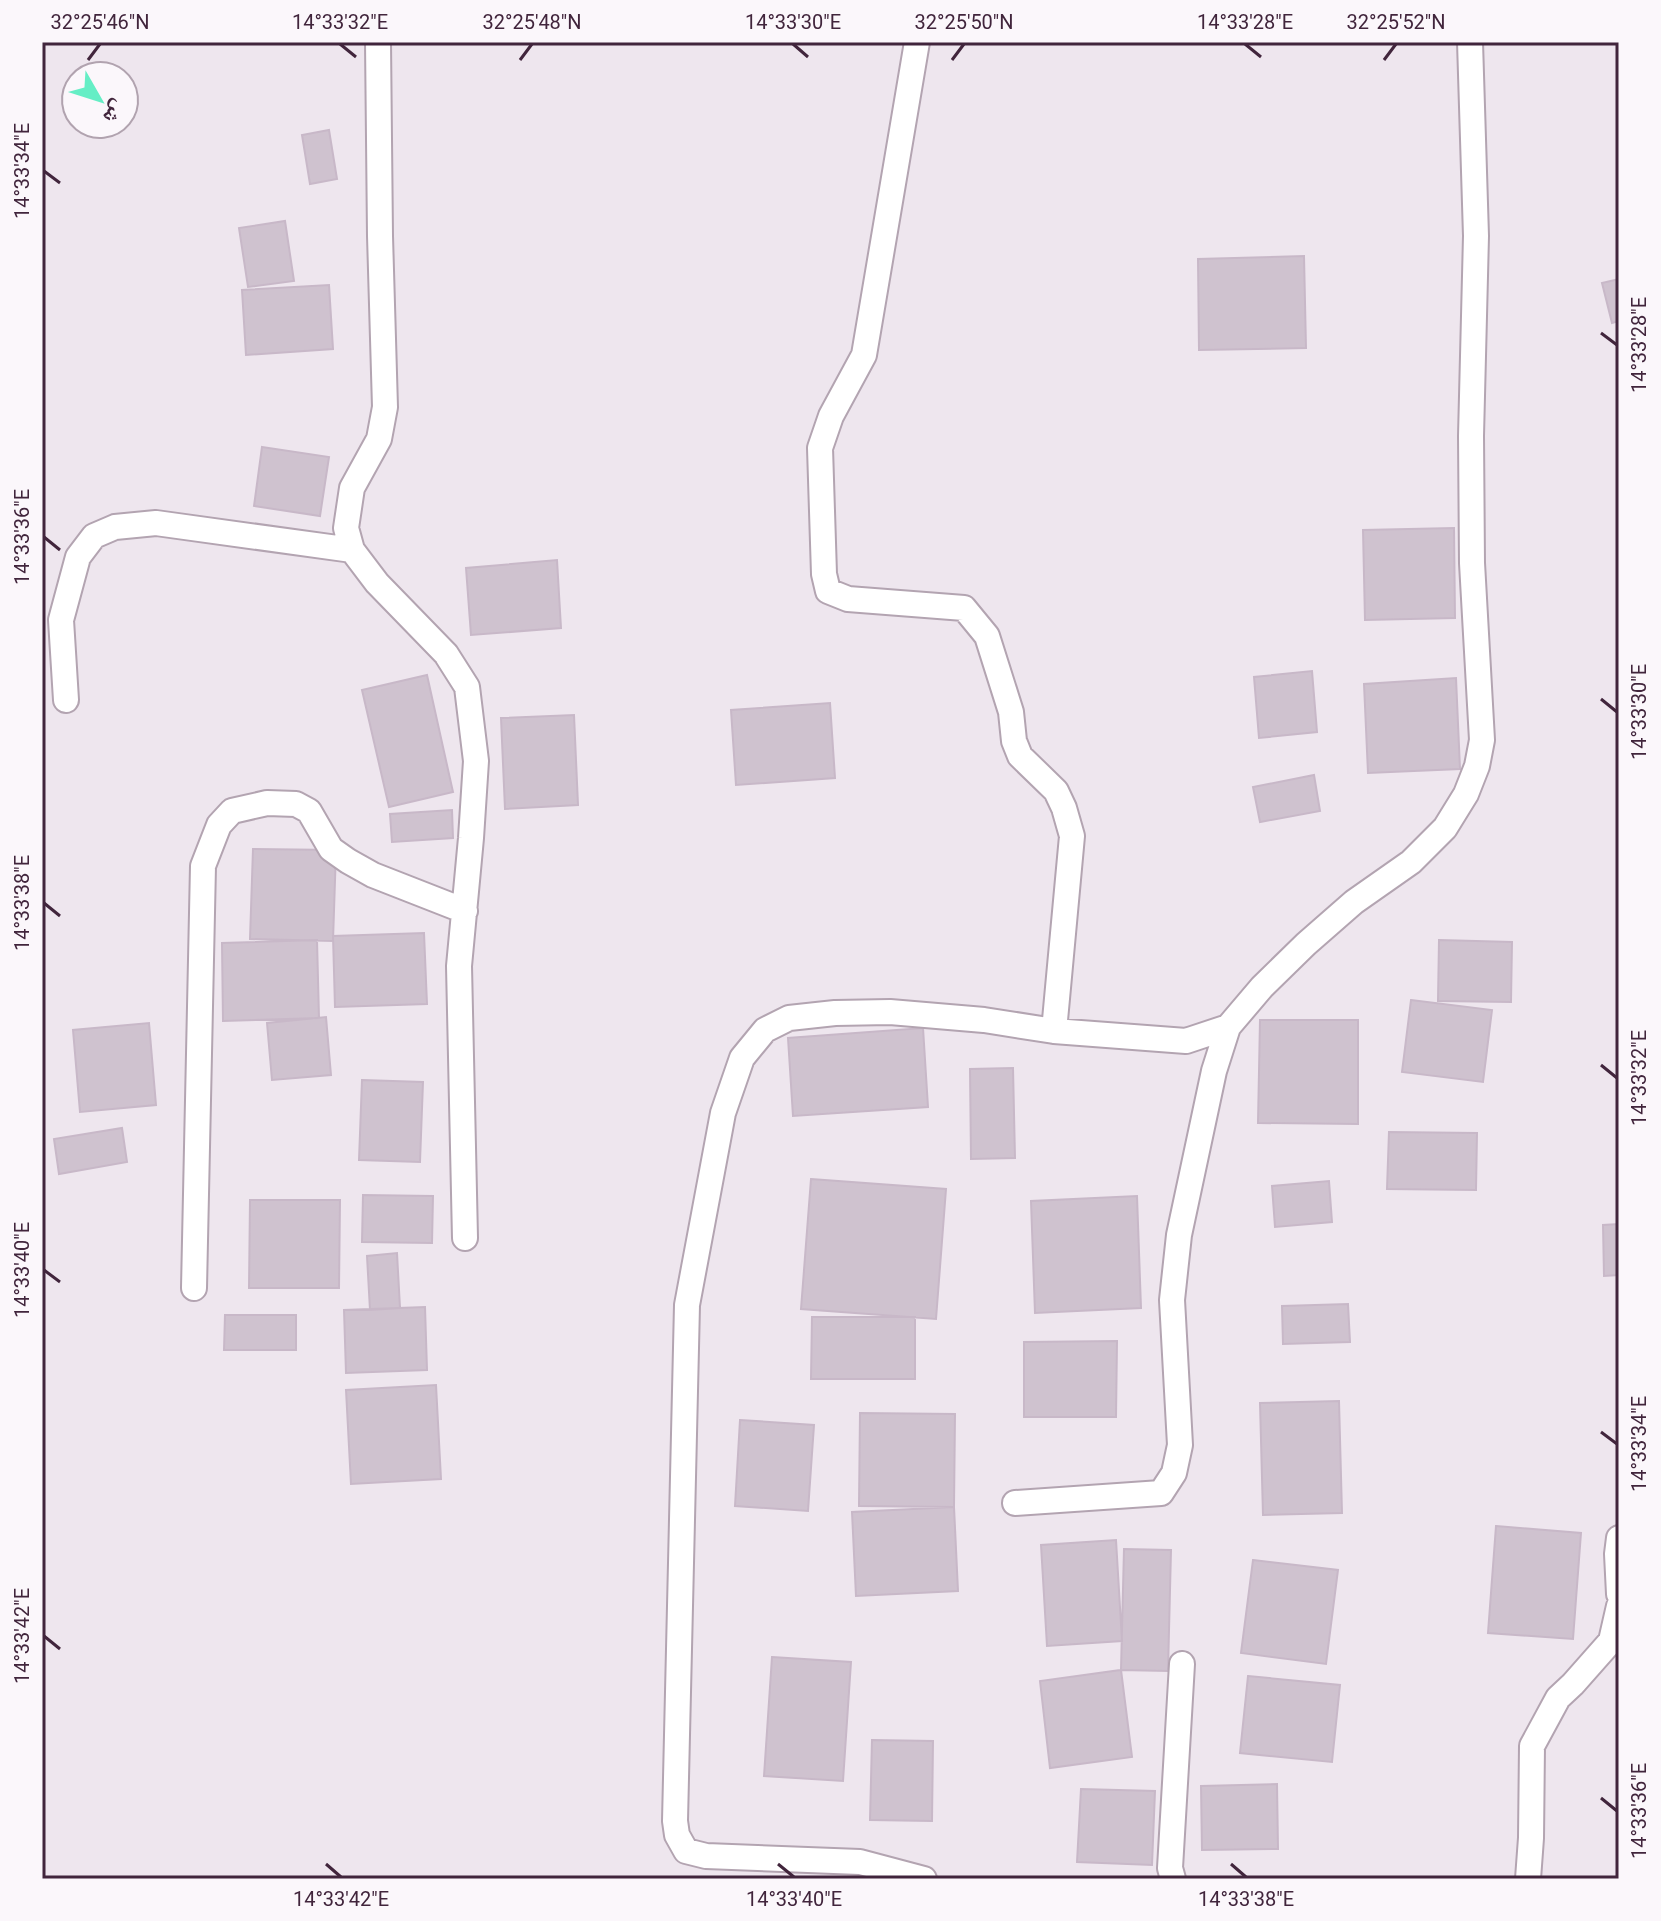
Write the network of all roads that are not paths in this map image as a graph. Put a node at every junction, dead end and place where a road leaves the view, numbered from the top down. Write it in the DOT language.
graph roads {
  1 [pos="378,42"];
  2 [pos="917,42"];
  3 [pos="1470,42"];
  4 [pos="352,550"];
  5 [pos="66,700"];
  6 [pos="465,911"];
  7 [pos="1228,1027"];
  8 [pos="1054,1031"];
  9 [pos="465,1238"];
  10 [pos="194,1288"];
  11 [pos="1015,1503"];
  12 [pos="1619,1538"];
  13 [pos="1619,1594"];
  14 [pos="1619,1606"];
  15 [pos="1182,1664"];
  16 [pos="924,1879"];
  17 [pos="1173,1879"];
  18 [pos="1528,1879"];
  1 -- 4 [label="street"];
  2 -- 8 [label="street"];
  3 -- 7 [label="street"];
  4 -- 5 [label="street"];
  4 -- 6 [label="street"];
  6 -- 9 [label="street"];
  6 -- 10 [label="street"];
  7 -- 8 [label="street"];
  7 -- 11 [label="street"];
  8 -- 16 [label="street"];
  12 -- 13 [label="street"];
  14 -- 18 [label="street"];
  15 -- 17 [label="street"];
}
